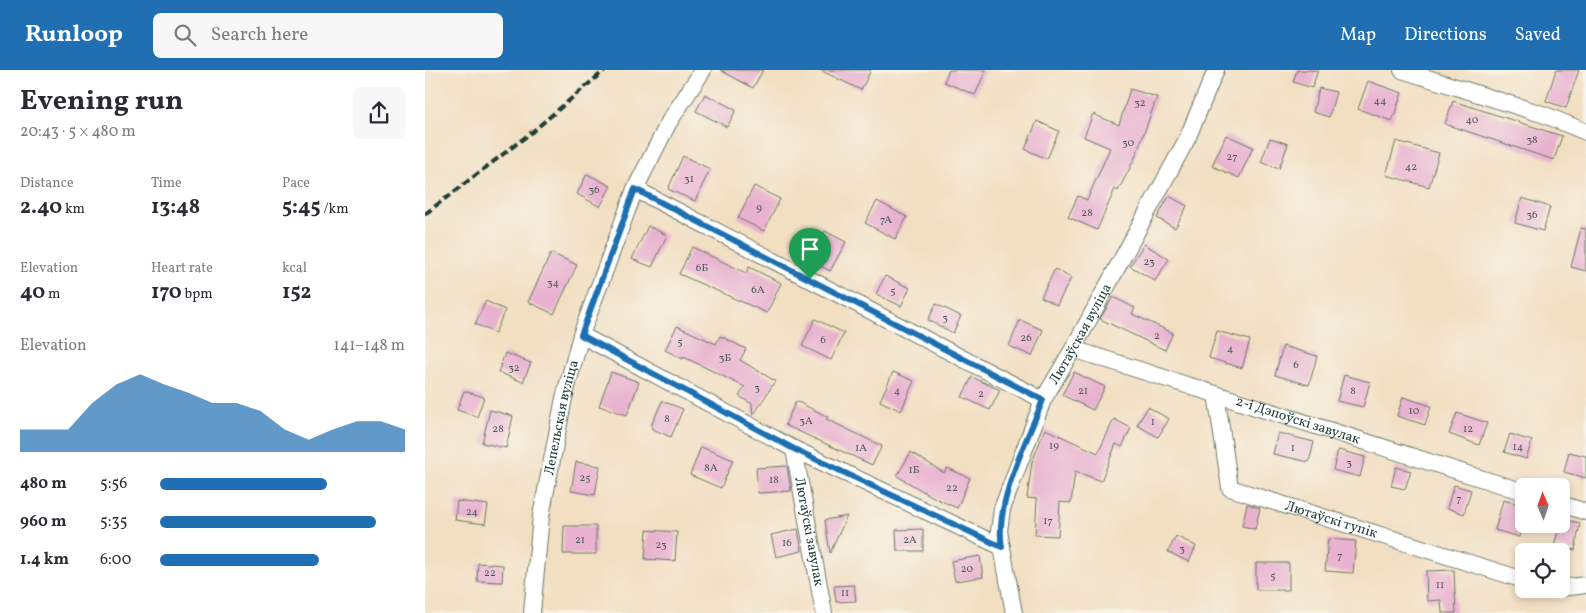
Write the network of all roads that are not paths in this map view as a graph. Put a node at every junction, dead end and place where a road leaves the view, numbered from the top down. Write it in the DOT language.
graph roads {
  1 [pos="703,70"];
  2 [pos="1215,70"];
  3 [pos="1402,70"];
  4 [pos="1586,132"];
  5 [pos="635,189"];
  6 [pos="581,335"];
  7 [pos="1073,349"];
  8 [pos="1216,394"];
  9 [pos="1043,400"];
  10 [pos="794,449"];
  11 [pos="1515,489"];
  12 [pos="1570,507"];
  13 [pos="1586,512"];
  14 [pos="1002,547"];
  15 [pos="1515,577"];
  16 [pos="1586,585"];
  17 [pos="1570,587"];
  18 [pos="532,613"];
  19 [pos="823,613"];
  20 [pos="1014,613"];
  1 -- 5 [label="street, Лепельская вуліца"];
  2 -- 7 [label="street, Лютаўская вуліца"];
  3 -- 4 [label="street"];
  5 -- 6 [label="street, Лепельская вуліца"];
  5 -- 9 [label="street"];
  6 -- 10 [label="street"];
  6 -- 18 [label="street, Лепельская вуліца"];
  7 -- 8 [label="street, 2-і Дэпоўскі завулак"];
  7 -- 9 [label="street, Лютаўская вуліца"];
  8 -- 11 [label="street, 2-і Дэпоўскі завулак"];
  8 -- 15 [label="street, Лютаўскі тупік"];
  9 -- 14 [label="street, Лютаўская вуліца"];
  10 -- 14 [label="street"];
  10 -- 19 [label="street, Лютаўскі завулак"];
  12 -- 13 [label="street"];
  14 -- 20 [label="street, Лютаўская вуліца"];
  16 -- 17 [label="street"];
}
